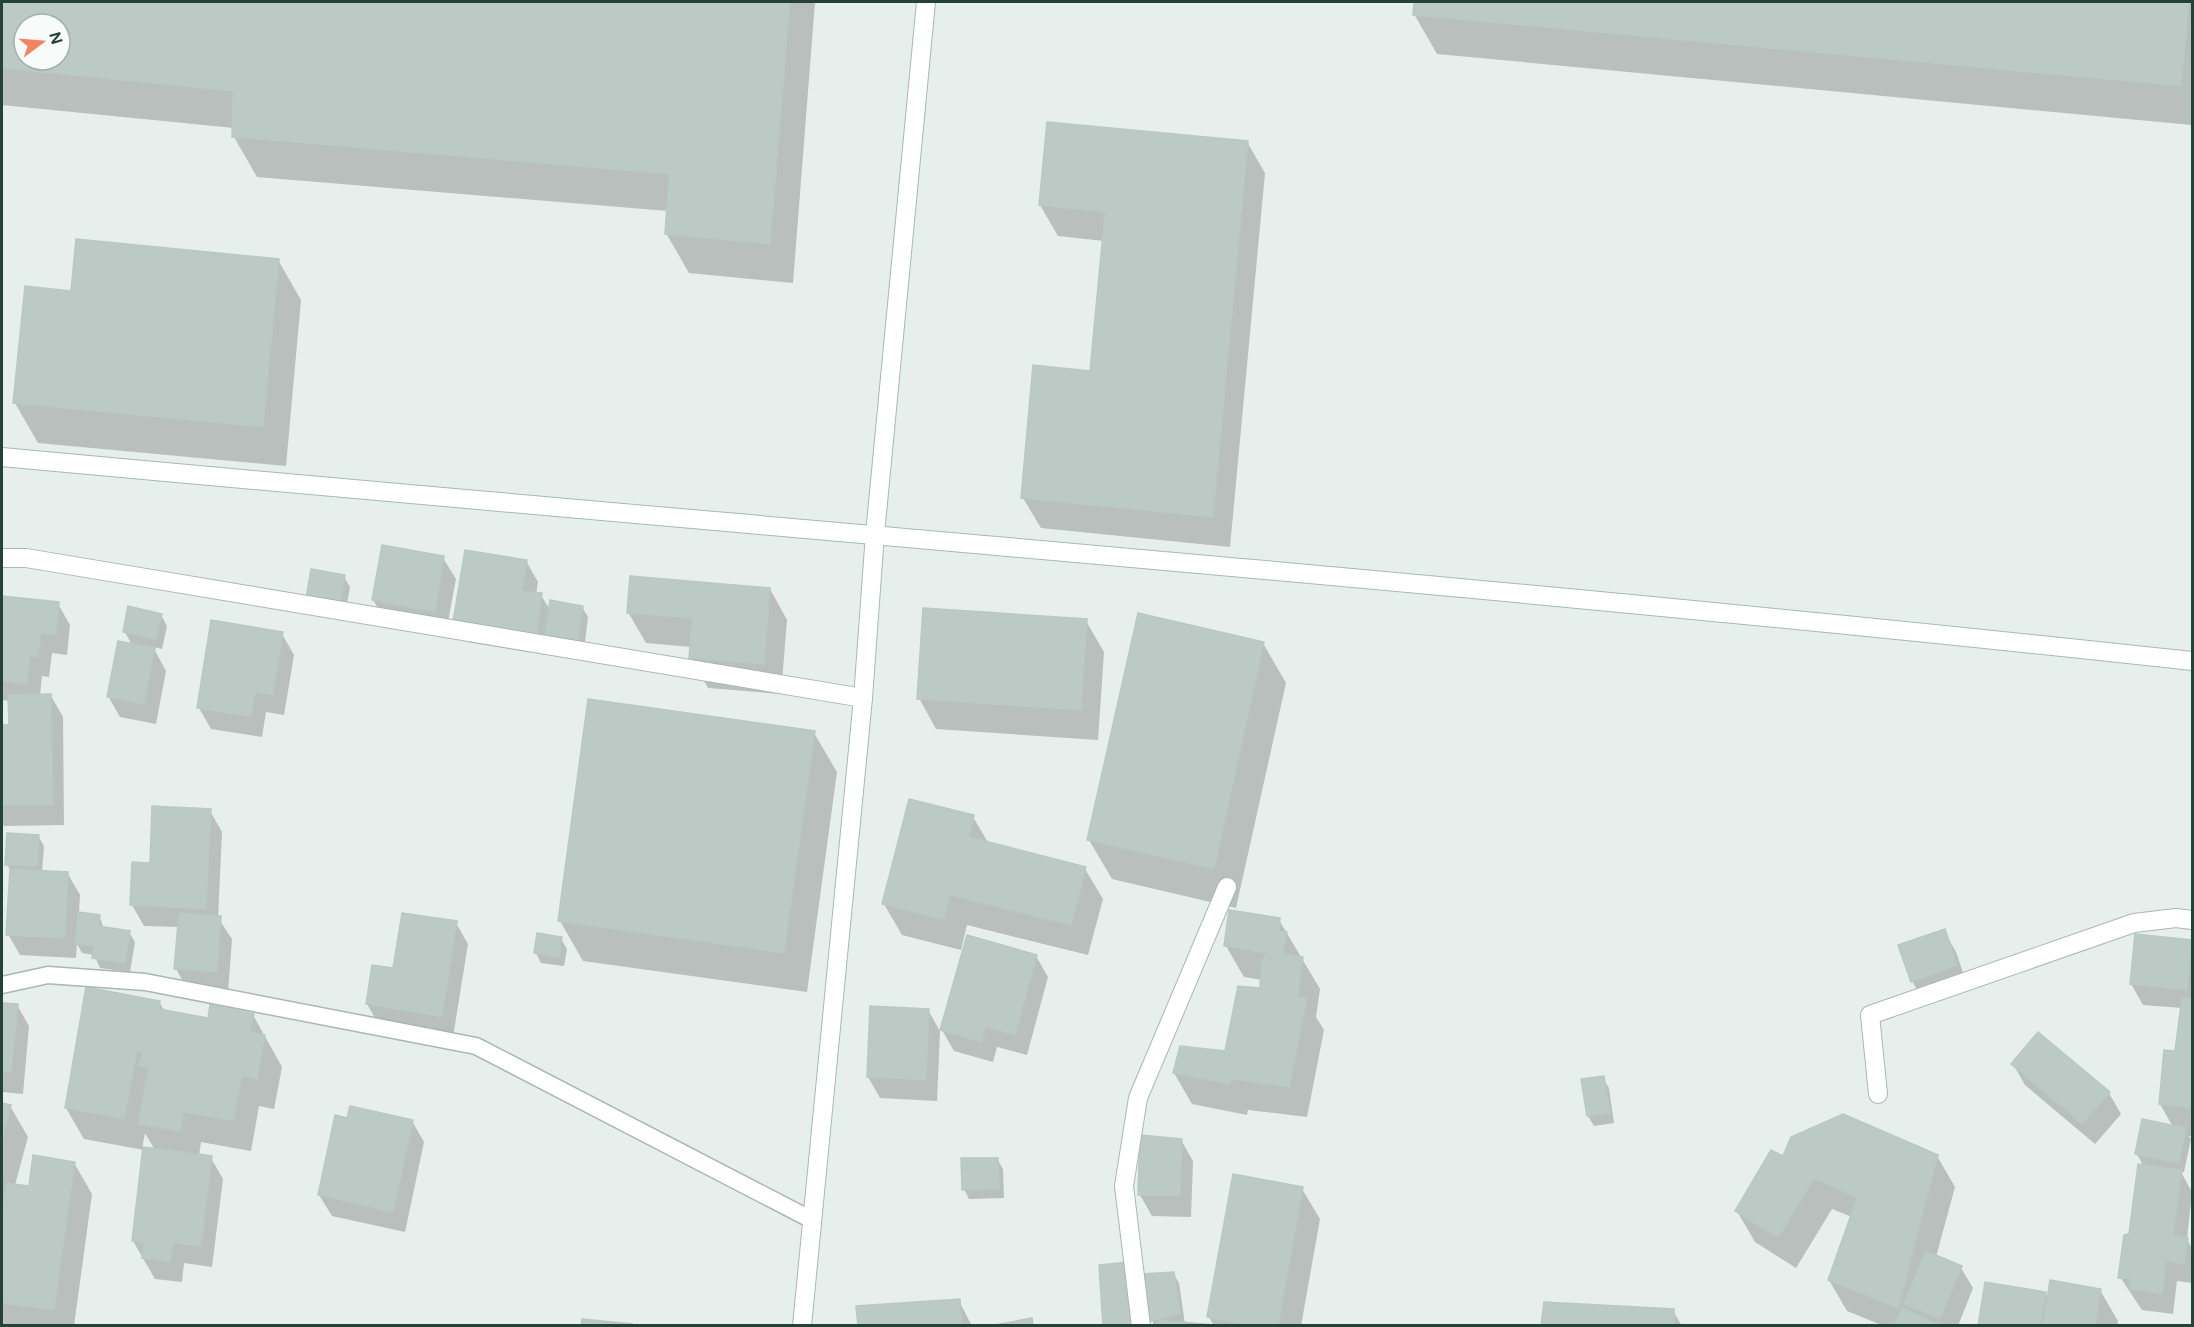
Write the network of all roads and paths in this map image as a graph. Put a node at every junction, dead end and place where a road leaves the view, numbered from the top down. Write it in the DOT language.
graph roads {
  1 [pos="926,2"];
  2 [pos="2,457"];
  3 [pos="875,534"];
  4 [pos="2,558"];
  5 [pos="2193,661"];
  6 [pos="863,698"];
  7 [pos="1227,887"];
  8 [pos="2193,920"];
  9 [pos="2,985"];
  10 [pos="1878,1094"];
  11 [pos="812,1220"];
  12 [pos="802,1326"];
  13 [pos="1141,1326"];
  1 -- 3 [label="street"];
  2 -- 3 [label="street"];
  3 -- 5 [label="street"];
  3 -- 6 [label="street"];
  4 -- 6 [label="street"];
  6 -- 11 [label="street"];
  7 -- 13 [label="street"];
  8 -- 10 [label="street"];
  9 -- 11 [label="lane"];
  11 -- 12 [label="street"];
}
